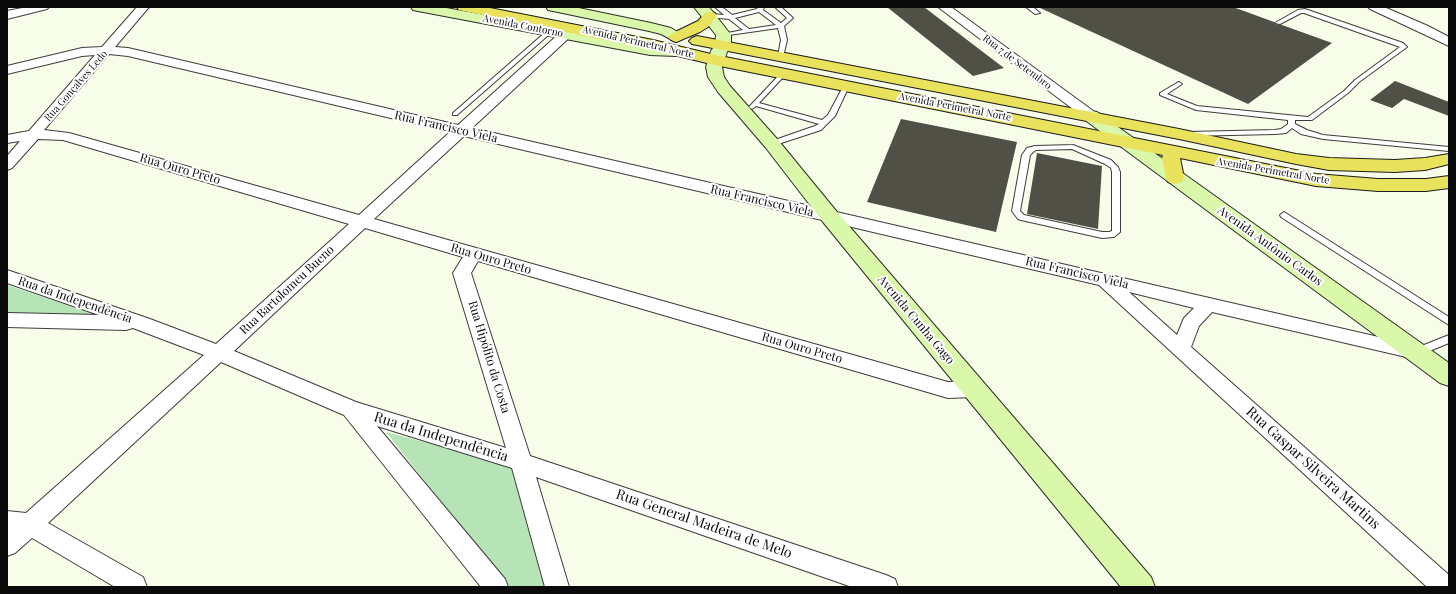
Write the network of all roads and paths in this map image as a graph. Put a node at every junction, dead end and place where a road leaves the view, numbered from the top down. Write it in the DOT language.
graph roads {
  1 [pos="43,7"];
  2 [pos="143,7"];
  3 [pos="418,7"];
  4 [pos="464,7"];
  5 [pos="511,7"];
  6 [pos="558,7"];
  7 [pos="778,7"];
  8 [pos="944,7"];
  9 [pos="1029,7"];
  10 [pos="1374,7"];
  11 [pos="761,9"];
  12 [pos="710,10"];
  13 [pos="1037,12"];
  14 [pos="7,15"];
  15 [pos="730,17"];
  16 [pos="1278,23"];
  17 [pos="781,26"];
  18 [pos="748,31"];
  19 [pos="550,39"];
  20 [pos="1449,42"];
  21 [pos="676,44"];
  22 [pos="721,47"];
  23 [pos="107,50"];
  24 [pos="781,56"];
  25 [pos="7,70"];
  26 [pos="784,73"];
  27 [pos="1179,84"];
  28 [pos="846,86"];
  29 [pos="750,109"];
  30 [pos="1091,116"];
  31 [pos="457,122"];
  32 [pos="1291,122"];
  33 [pos="824,123"];
  34 [pos="34,134"];
  35 [pos="1179,134"];
  36 [pos="7,139"];
  37 [pos="1072,139"];
  38 [pos="1125,141"];
  39 [pos="772,144"];
  40 [pos="1449,149"];
  41 [pos="1173,151"];
  42 [pos="1449,159"];
  43 [pos="7,165"];
  44 [pos="1176,178"];
  45 [pos="1449,182"];
  46 [pos="1284,215"];
  47 [pos="830,217"];
  48 [pos="361,222"];
  49 [pos="473,254"];
  50 [pos="7,276"];
  51 [pos="1103,279"];
  52 [pos="1208,304"];
  53 [pos="7,320"];
  54 [pos="1449,322"];
  55 [pos="143,324"];
  56 [pos="1449,339"];
  57 [pos="1181,349"];
  58 [pos="1416,352"];
  59 [pos="219,353"];
  60 [pos="1449,376"];
  61 [pos="974,389"];
  62 [pos="351,409"];
  63 [pos="521,462"];
  64 [pos="18,523"];
  65 [pos="7,545"];
  66 [pos="135,587"];
  67 [pos="496,587"];
  68 [pos="557,587"];
  69 [pos="886,587"];
  70 [pos="1140,587"];
  71 [pos="1445,587"];
  1 -- 14 [label="street"];
  2 -- 23 [label="street, Rua Gonçalves Ledo"];
  3 -- 19 [label="street, Avenida Contorno"];
  4 -- 21 [label="highway, Avenida Perimetral Norte"];
  5 -- 21 [label="highway, Avenida Perimetral Norte"];
  6 -- 21 [label="street"];
  7 -- 17 [label="lane"];
  8 -- 30 [label="street, Rua 7 de Setembro"];
  9 -- 13 [label="lane"];
  10 -- 20 [label="street"];
  11 -- 15 [label="lane"];
  11 -- 17 [label="lane"];
  12 -- 15 [label="lane"];
  12 -- 15 [label="lane"];
  12 -- 21 [label="highway"];
  12 -- 22 [label="street"];
  15 -- 18 [label="lane"];
  16 -- 32 [label="lane"];
  17 -- 18 [label="lane"];
  17 -- 24 [label="lane"];
  18 -- 22 [label="lane"];
  19 -- 21 [label="street, Avenida Contorno"];
  19 -- 31 [label="street, Rua Bartolomeu Bueno"];
  21 -- 22 [label="highway, Avenida Perimetral Norte"];
  22 -- 24 [label="highway, Avenida Perimetral Norte"];
  22 -- 26 [label="highway, Avenida Perimetral Norte"];
  22 -- 29 [label="street, Avenida Cunha Gago"];
  23 -- 25 [label="street, Rua Francisco Viela"];
  23 -- 31 [label="street, Rua Francisco Viela"];
  23 -- 34 [label="street, Rua Gonçalves Ledo"];
  24 -- 30 [label="highway, Avenida Perimetral Norte"];
  26 -- 28 [label="highway, Avenida Perimetral Norte"];
  26 -- 29 [label="lane"];
  27 -- 32 [label="lane"];
  28 -- 33 [label="lane"];
  28 -- 37 [label="highway, Avenida Perimetral Norte"];
  29 -- 33 [label="lane"];
  29 -- 39 [label="street, Avenida Cunha Gago"];
  30 -- 35 [label="highway, Avenida Perimetral Norte"];
  30 -- 38 [label="street, Avenida Antônio Carlos"];
  31 -- 47 [label="street, Rua Francisco Viela"];
  31 -- 48 [label="street, Rua Bartolomeu Bueno"];
  32 -- 35 [label="lane"];
  32 -- 40 [label="lane"];
  33 -- 39 [label="lane"];
  34 -- 36 [label="street, Rua Ouro Preto"];
  34 -- 43 [label="street, Rua Gonçalves Ledo"];
  34 -- 48 [label="street, Rua Ouro Preto"];
  35 -- 42 [label="highway, Avenida Perimetral Norte"];
  37 -- 37 [label="lane"];
  37 -- 38 [label="highway, Avenida Perimetral Norte"];
  38 -- 41 [label="highway, Avenida Perimetral Norte"];
  38 -- 44 [label="street, Avenida Antônio Carlos"];
  39 -- 47 [label="street, Avenida Cunha Gago"];
  41 -- 44 [label="highway"];
  41 -- 45 [label="highway, Avenida Perimetral Norte"];
  44 -- 58 [label="street, Avenida Antônio Carlos"];
  46 -- 54 [label="lane"];
  47 -- 51 [label="street, Rua Francisco Viela"];
  47 -- 61 [label="street, Avenida Cunha Gago"];
  48 -- 49 [label="street, Rua Ouro Preto"];
  48 -- 59 [label="street, Rua Bartolomeu Bueno"];
  49 -- 61 [label="street, Rua Ouro Preto"];
  49 -- 63 [label="street, Rua Hipólito da Costa"];
  50 -- 55 [label="street, Rua da Independência"];
  51 -- 52 [label="street, Rua Francisco Viela"];
  51 -- 57 [label="street, Rua Gaspar Silveira Martins"];
  52 -- 57 [label="street"];
  52 -- 58 [label="street, Rua Francisco Viela"];
  53 -- 55 [label="street, Rua da Independência"];
  55 -- 59 [label="street, Rua da Independência"];
  56 -- 58 [label="lane"];
  57 -- 71 [label="street, Rua Gaspar Silveira Martins"];
  58 -- 60 [label="street, Avenida Antônio Carlos"];
  59 -- 62 [label="street, Rua da Independência"];
  59 -- 64 [label="street, Rua Bartolomeu Bueno"];
  61 -- 70 [label="street, Avenida Cunha Gago"];
  62 -- 63 [label="street, Rua da Independência"];
  62 -- 67 [label="street, Rua da Independência"];
  63 -- 68 [label="street, Rua da Independência"];
  63 -- 69 [label="street, Rua General Madeira de Melo"];
  64 -- 65 [label="street, Rua Bartolomeu Bueno"];
  64 -- 66 [label="street"];
}
